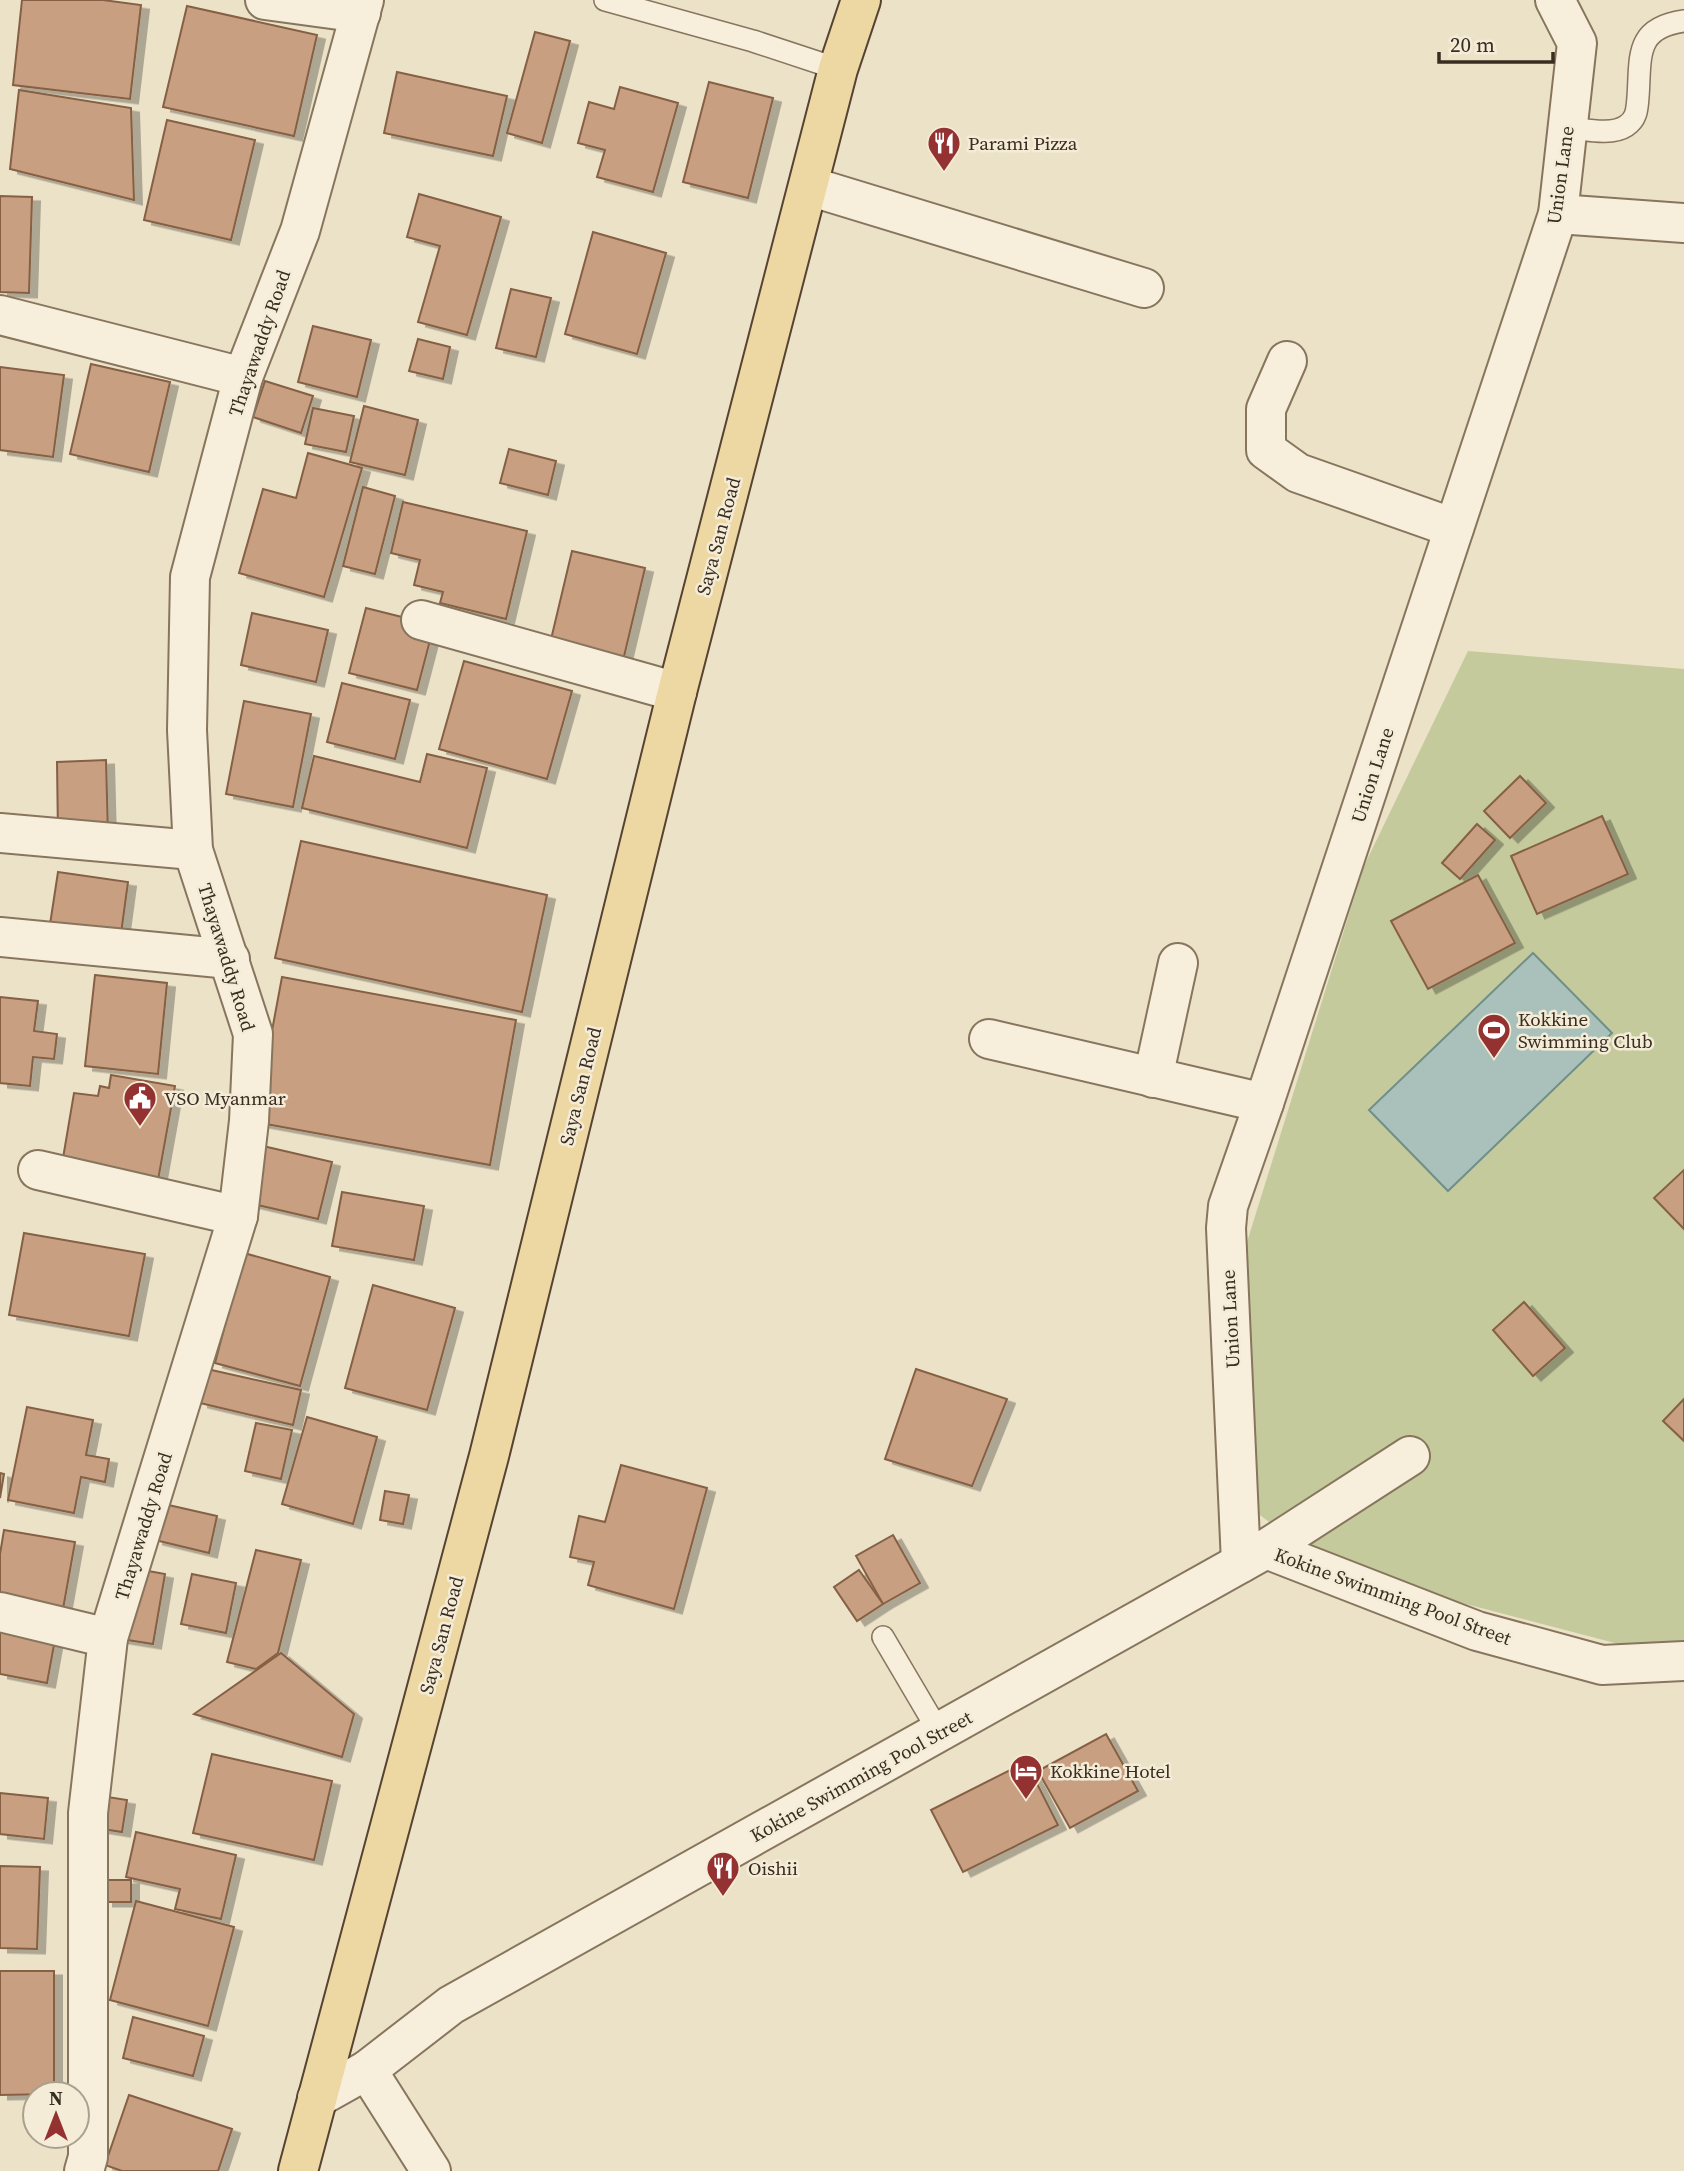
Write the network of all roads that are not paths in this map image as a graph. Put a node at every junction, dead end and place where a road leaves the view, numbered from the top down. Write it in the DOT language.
graph roads {
  1 [pos="265,0"];
  2 [pos="605,0"];
  3 [pos="861,0"];
  4 [pos="1555,0"];
  5 [pos="363,7"];
  6 [pos="1684,21"];
  7 [pos="838,69"];
  8 [pos="1567,128"];
  9 [pos="809,186"];
  10 [pos="1558,214"];
  11 [pos="1684,223"];
  12 [pos="1144,288"];
  13 [pos="0,316"];
  14 [pos="1287,360"];
  15 [pos="243,377"];
  16 [pos="1454,528"];
  17 [pos="421,621"];
  18 [pos="677,692"];
  19 [pos="0,833"];
  20 [pos="193,850"];
  21 [pos="0,937"];
  22 [pos="230,960"];
  23 [pos="1178,963"];
  24 [pos="989,1039"];
  25 [pos="1153,1077"];
  26 [pos="1264,1103"];
  27 [pos="38,1170"];
  28 [pos="238,1216"];
  29 [pos="1409,1456"];
  30 [pos="1254,1556"];
  31 [pos="0,1612"];
  32 [pos="883,1637"];
  33 [pos="108,1638"];
  34 [pos="1684,1661"];
  35 [pos="939,1732"];
  36 [pos="367,2070"];
  37 [pos="317,2098"];
  38 [pos="84,2171"];
  39 [pos="298,2171"];
  40 [pos="431,2171"];
  1 -- 5 [label="street"];
  2 -- 7 [label="lane"];
  3 -- 7 [label="main road, Saya San Road"];
  4 -- 8 [label="street, Union Lane"];
  5 -- 15 [label="street, Thayawaddy Road"];
  6 -- 8 [label="lane"];
  7 -- 9 [label="main road, Saya San Road"];
  8 -- 10 [label="street, Union Lane"];
  9 -- 12 [label="street"];
  9 -- 18 [label="main road, Saya San Road"];
  10 -- 11 [label="street"];
  10 -- 16 [label="street, Union Lane"];
  13 -- 15 [label="street"];
  14 -- 16 [label="street"];
  15 -- 20 [label="street, Thayawaddy Road"];
  16 -- 26 [label="street, Union Lane"];
  17 -- 18 [label="street"];
  18 -- 37 [label="main road, Saya San Road"];
  19 -- 20 [label="street"];
  20 -- 22 [label="street, Thayawaddy Road"];
  21 -- 22 [label="street"];
  22 -- 28 [label="street, Thayawaddy Road"];
  23 -- 25 [label="street"];
  24 -- 25 [label="street"];
  25 -- 26 [label="street"];
  26 -- 30 [label="street, Union Lane"];
  27 -- 28 [label="street"];
  28 -- 33 [label="street, Thayawaddy Road"];
  29 -- 30 [label="street, Kokine Swimming Pool Street"];
  30 -- 34 [label="street, Kokine Swimming Pool Street"];
  30 -- 35 [label="street, Kokine Swimming Pool Street"];
  31 -- 33 [label="street"];
  32 -- 35 [label="lane"];
  33 -- 38 [label="street, Thayawaddy Road"];
  35 -- 36 [label="street, Kokine Swimming Pool Street"];
  36 -- 37 [label="street, Kokine Swimming Pool Street"];
  36 -- 40 [label="street"];
  37 -- 39 [label="main road, Saya San Road"];
}
